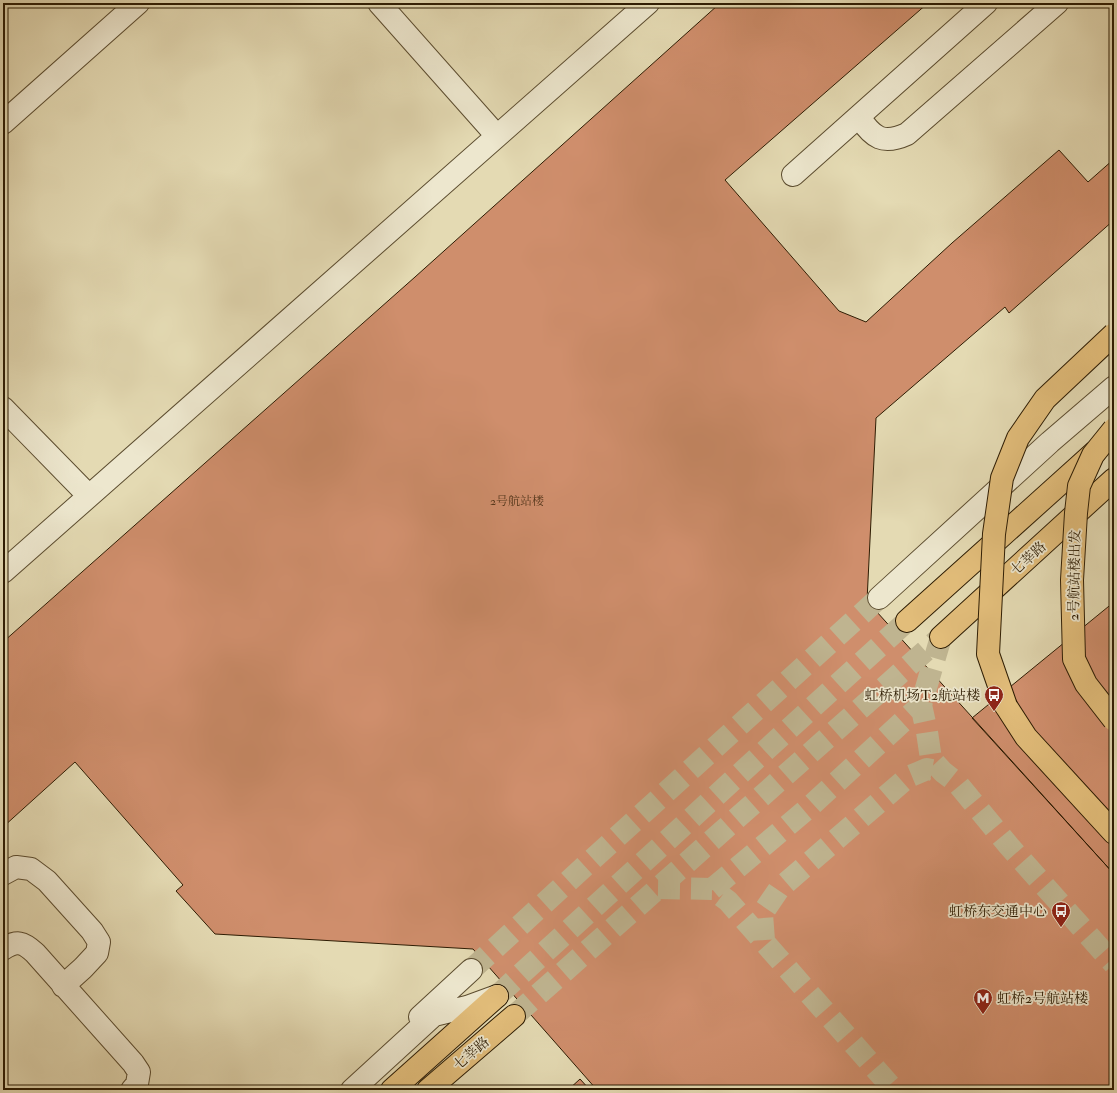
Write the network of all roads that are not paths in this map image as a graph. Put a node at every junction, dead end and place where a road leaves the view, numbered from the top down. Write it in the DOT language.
graph roads {
  1 [pos="138,3"];
  2 [pos="379,3"];
  3 [pos="648,3"];
  4 [pos="986,3"];
  5 [pos="1057,3"];
  6 [pos="859,116"];
  7 [pos="3,123"];
  8 [pos="497,136"];
  9 [pos="793,175"];
  10 [pos="1114,334"];
  11 [pos="1114,386"];
  12 [pos="3,408"];
  13 [pos="1114,429"];
  14 [pos="1114,435"];
  15 [pos="1114,479"];
  16 [pos="89,496"];
  17 [pos="3,572"];
  18 [pos="879,598"];
  19 [pos="907,621"];
  20 [pos="941,637"];
  21 [pos="1114,720"];
  22 [pos="1114,833"];
  23 [pos="3,874"];
  24 [pos="3,949"];
  25 [pos="471,970"];
  26 [pos="63,986"];
  27 [pos="496,996"];
  28 [pos="132,1090"];
  29 [pos="342,1090"];
  30 [pos="352,1090"];
  31 [pos="392,1090"];
  32 [pos="428,1090"];
  33 [pos="443,1090"];
  1 -- 7 [label="street"];
  2 -- 8 [label="street"];
  3 -- 8 [label="street"];
  4 -- 6 [label="street"];
  5 -- 6 [label="street"];
  6 -- 9 [label="street"];
  8 -- 16 [label="street"];
  10 -- 22 [label="main road, bridge"];
  11 -- 18 [label="street"];
  12 -- 16 [label="street"];
  13 -- 21 [label="main road, 2号航站楼出发, bridge"];
  14 -- 19 [label="main road"];
  15 -- 20 [label="main road, 七莘路"];
  16 -- 17 [label="street"];
  23 -- 26 [label="street"];
  24 -- 26 [label="street"];
  25 -- 29 [label="street"];
  26 -- 28 [label="street"];
  27 -- 30 [label="street"];
  27 -- 31 [label="main road"];
  32 -- 33 [label="main road, 七莘路"];
}
